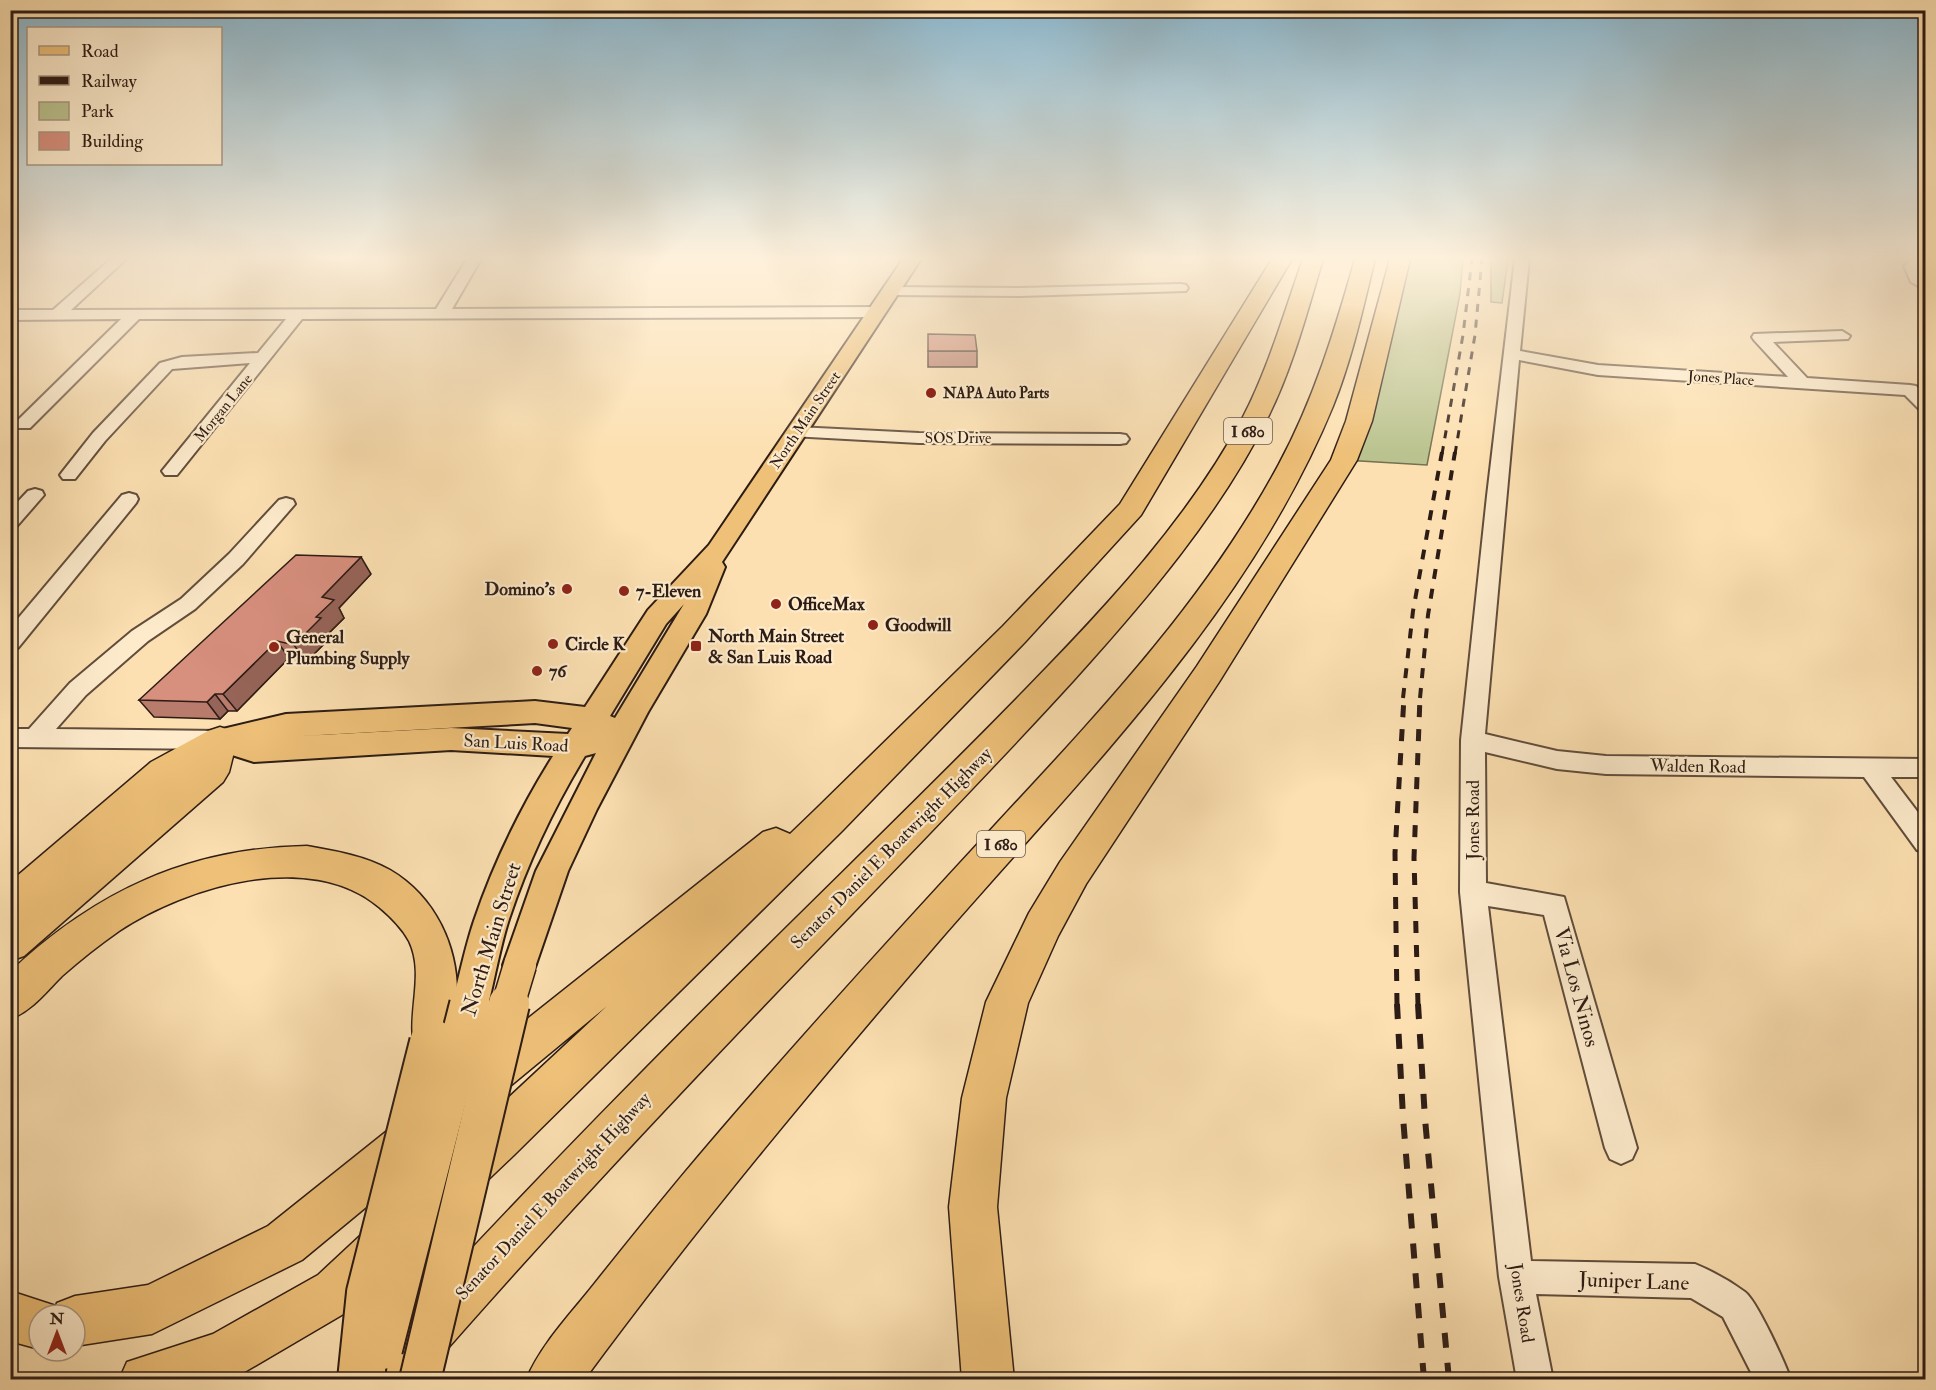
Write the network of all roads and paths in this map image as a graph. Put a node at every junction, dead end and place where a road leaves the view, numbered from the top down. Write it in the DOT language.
graph roads {
  1 [pos="125,324"];
  2 [pos="290,324"];
  3 [pos="868,324"];
  4 [pos="1263,324"];
  5 [pos="1290,324"];
  6 [pos="1347,324"];
  7 [pos="1384,324"];
  8 [pos="1515,324"];
  9 [pos="1842,336"];
  10 [pos="1512,354"];
  11 [pos="265,357"];
  12 [pos="1802,383"];
  13 [pos="1926,406"];
  14 [pos="24,424"];
  15 [pos="797,432"];
  16 [pos="1120,439"];
  17 [pos="171,471"];
  18 [pos="69,475"];
  19 [pos="35,495"];
  20 [pos="129,499"];
  21 [pos="286,504"];
  22 [pos="10,522"];
  23 [pos="718,551"];
  24 [pos="10,643"];
  25 [pos="591,719"];
  26 [pos="621,735"];
  27 [pos="10,738"];
  28 [pos="35,738"];
  29 [pos="220,740"];
  30 [pos="1473,740"];
  31 [pos="576,747"];
  32 [pos="893,756"];
  33 [pos="1871,768"];
  34 [pos="1926,768"];
  35 [pos="1926,843"];
  36 [pos="1473,892"];
  37 [pos="10,906"];
  38 [pos="10,943"];
  39 [pos="10,1000"];
  40 [pos="1621,1148"];
  41 [pos="1516,1277"];
  42 [pos="10,1316"];
  43 [pos="87,1319"];
  44 [pos="27,1321"];
  45 [pos="146,1380"];
  46 [pos="361,1380"];
  47 [pos="374,1380"];
  48 [pos="385,1380"];
  49 [pos="420,1380"];
  50 [pos="552,1380"];
  51 [pos="988,1380"];
  52 [pos="1535,1380"];
  53 [pos="1773,1380"];
  1 -- 14 [label="street"];
  2 -- 11 [label="street, Morgan Lane"];
  3 -- 15 [label="main road, North Main Street"];
  4 -- 32 [label="highway"];
  5 -- 48 [label="highway, Senator Daniel E Boatwright Highway / I 680"];
  6 -- 50 [label="highway, I 680"];
  7 -- 51 [label="highway"];
  8 -- 10 [label="street, Jones Road"];
  9 -- 12 [label="street"];
  10 -- 12 [label="street, Jones Place"];
  10 -- 30 [label="street, Jones Road"];
  11 -- 17 [label="street, Morgan Lane"];
  11 -- 18 [label="street"];
  12 -- 13 [label="street, Jones Place"];
  15 -- 16 [label="street, SOS Drive"];
  15 -- 23 [label="main road, North Main Street"];
  19 -- 22 [label="street"];
  20 -- 24 [label="street"];
  21 -- 28 [label="street"];
  23 -- 25 [label="main road, North Main Street"];
  23 -- 26 [label="main road, North Main Street"];
  25 -- 26 [label="main road, San Luis Road"];
  25 -- 29 [label="main road, San Luis Road"];
  25 -- 31 [label="main road, North Main Street"];
  26 -- 31 [label="main road, San Luis Road"];
  26 -- 49 [label="main road, North Main Street, bridge"];
  27 -- 28 [label="street, San Luis Road"];
  28 -- 29 [label="street, San Luis Road"];
  29 -- 31 [label="main road, San Luis Road"];
  29 -- 37 [label="highway"];
  29 -- 38 [label="highway"];
  30 -- 33 [label="street, Walden Road"];
  30 -- 36 [label="street, Jones Road"];
  31 -- 47 [label="main road, North Main Street, bridge"];
  32 -- 43 [label="highway"];
  32 -- 45 [label="highway"];
  33 -- 34 [label="street, Walden Road"];
  33 -- 35 [label="street"];
  36 -- 40 [label="street, Via Los Ninos"];
  36 -- 41 [label="street, Jones Road"];
  39 -- 46 [label="highway, bridge"];
  41 -- 52 [label="street, Jones Road"];
  41 -- 53 [label="street, Juniper Lane"];
  42 -- 44 [label="highway"];
}
